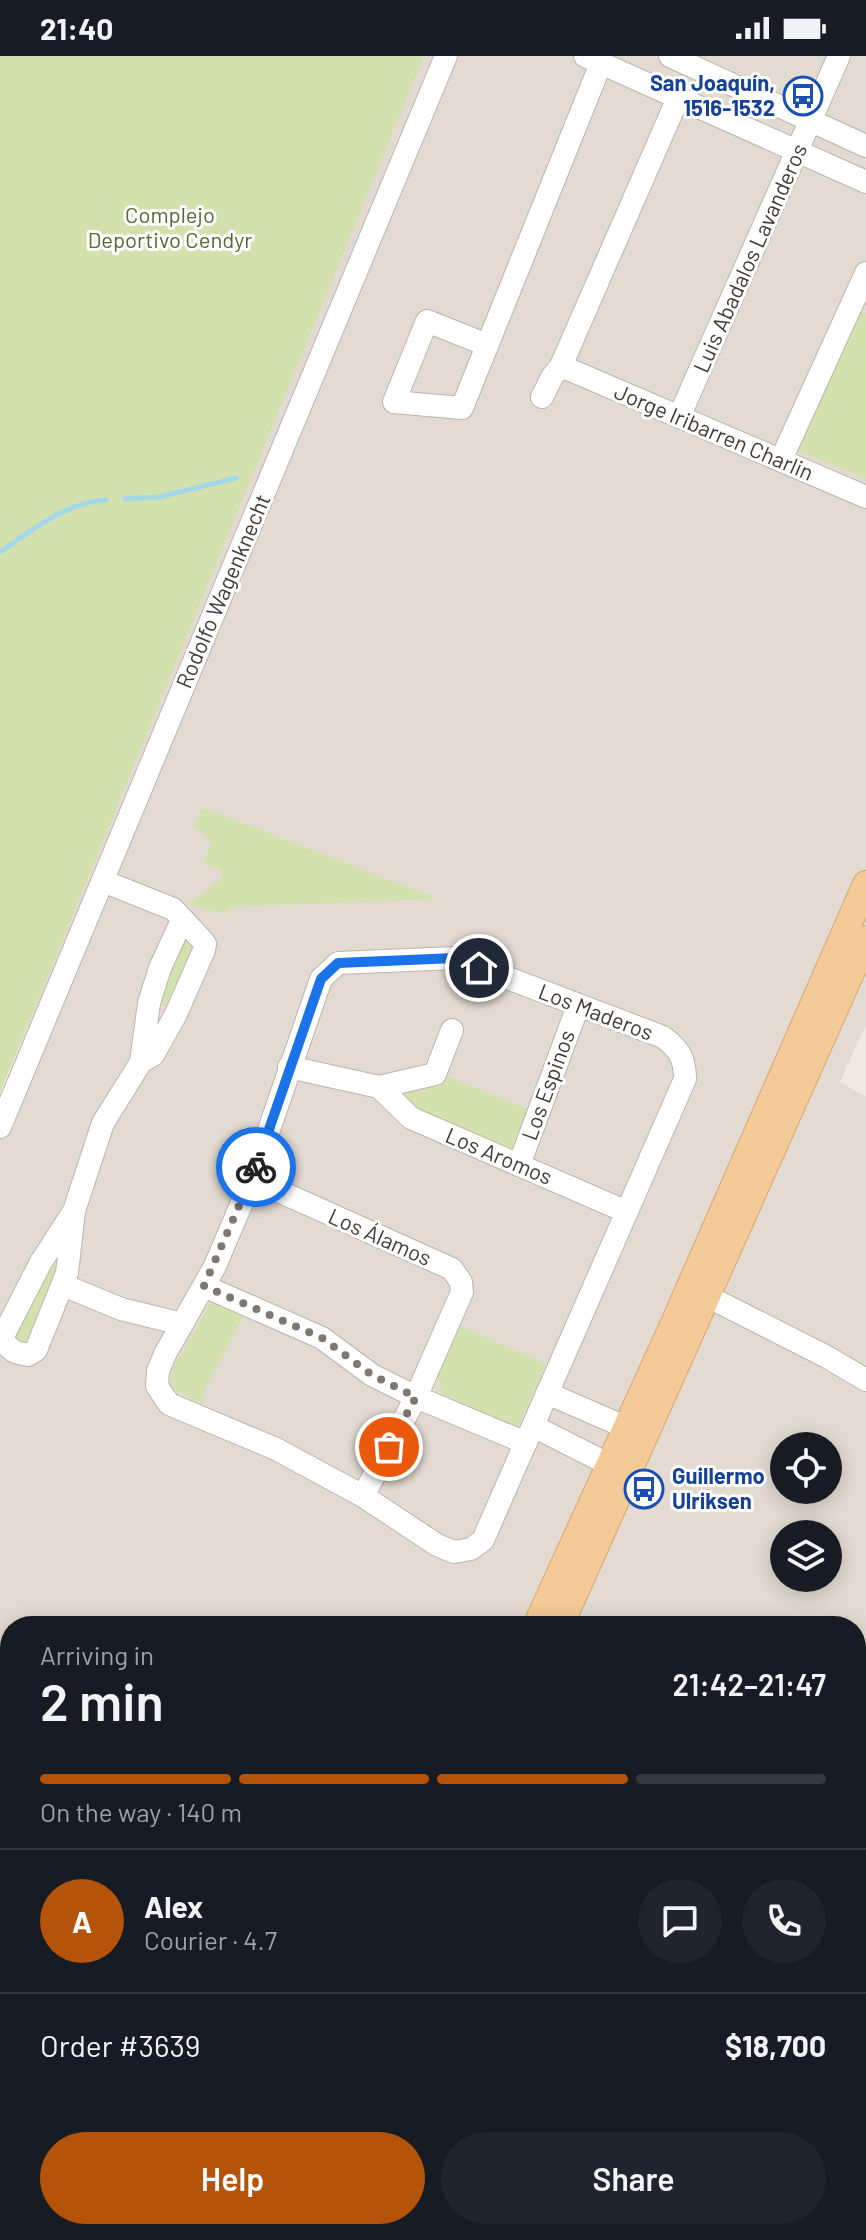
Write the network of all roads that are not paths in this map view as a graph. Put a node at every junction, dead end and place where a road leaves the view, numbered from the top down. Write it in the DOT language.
graph roads {
  1 [pos="446,56"];
  2 [pos="670,56"];
  3 [pos="839,56"];
  4 [pos="593,60"];
  5 [pos="678,98"];
  6 [pos="811,120"];
  7 [pos="866,146"];
  8 [pos="797,151"];
  9 [pos="866,182"];
  10 [pos="866,273"];
  11 [pos="487,345"];
  12 [pos="561,366"];
  13 [pos="542,397"];
  14 [pos="679,417"];
  15 [pos="781,460"];
  16 [pos="866,497"];
  17 [pos="103,881"];
  18 [pos="866,884"];
  19 [pos="182,920"];
  20 [pos="866,939"];
  21 [pos="149,1003"];
  22 [pos="578,1006"];
  23 [pos="176,1014"];
  24 [pos="452,1030"];
  25 [pos="141,1062"];
  26 [pos="289,1067"];
  27 [pos="379,1087"];
  28 [pos="0,1127"];
  29 [pos="519,1165"];
  30 [pos="252,1179"];
  31 [pos="74,1211"];
  32 [pos="627,1212"];
  33 [pos="41,1262"];
  34 [pos="65,1279"];
  35 [pos="204,1286"];
  36 [pos="707,1296"];
  37 [pos="177,1332"];
  38 [pos="866,1380"];
  39 [pos="547,1393"];
  40 [pos="416,1397"];
  41 [pos="625,1427"];
  42 [pos="530,1434"];
  43 [pos="608,1464"];
  44 [pos="363,1496"];
  45 [pos="540,1616"];
  46 [pos="564,1616"];
  1 -- 17 [label="street, Rodolfo Wagenknecht"];
  2 -- 6 [label="street"];
  3 -- 6 [label="street, Luis Abadalos Lavanderos"];
  4 -- 5 [label="street"];
  4 -- 11 [label="street"];
  5 -- 8 [label="street"];
  5 -- 12 [label="street"];
  6 -- 7 [label="street"];
  6 -- 8 [label="street, Luis Abadalos Lavanderos"];
  8 -- 9 [label="street"];
  8 -- 14 [label="street, Luis Abadalos Lavanderos"];
  10 -- 15 [label="street"];
  11 -- 11 [label="street"];
  12 -- 13 [label="street"];
  12 -- 14 [label="street, Jorge Iribarren Charlin"];
  14 -- 15 [label="street, Jorge Iribarren Charlin"];
  15 -- 16 [label="street, Jorge Iribarren Charlin"];
  17 -- 19 [label="street"];
  17 -- 28 [label="street, Rodolfo Wagenknecht"];
  18 -- 41 [label="main road"];
  19 -- 21 [label="street"];
  19 -- 23 [label="street"];
  20 -- 36 [label="main road"];
  21 -- 23 [label="street"];
  21 -- 25 [label="street"];
  22 -- 26 [label="street, Los Maderos"];
  22 -- 29 [label="street, Los Espinos"];
  22 -- 32 [label="street, Los Maderos"];
  23 -- 25 [label="street"];
  24 -- 27 [label="street"];
  25 -- 31 [label="street"];
  26 -- 27 [label="street"];
  26 -- 30 [label="street, Los Maderos"];
  27 -- 29 [label="street, Los Aromos"];
  29 -- 32 [label="street, Los Aromos"];
  30 -- 35 [label="street, Los Maderos"];
  30 -- 40 [label="street, Los Álamos"];
  31 -- 33 [label="street"];
  31 -- 34 [label="street"];
  32 -- 39 [label="street, Los Maderos"];
  33 -- 34 [label="street"];
  33 -- 34 [label="street"];
  34 -- 37 [label="street"];
  35 -- 37 [label="street, Los Maderos"];
  35 -- 40 [label="street"];
  36 -- 38 [label="street"];
  36 -- 46 [label="main road"];
  37 -- 44 [label="street, Los Maderos"];
  39 -- 41 [label="street"];
  39 -- 42 [label="street, Los Maderos"];
  40 -- 42 [label="street"];
  40 -- 44 [label="street, Los Álamos"];
  41 -- 43 [label="main road"];
  42 -- 43 [label="street"];
  42 -- 44 [label="street, Los Maderos"];
  43 -- 45 [label="main road"];
}
